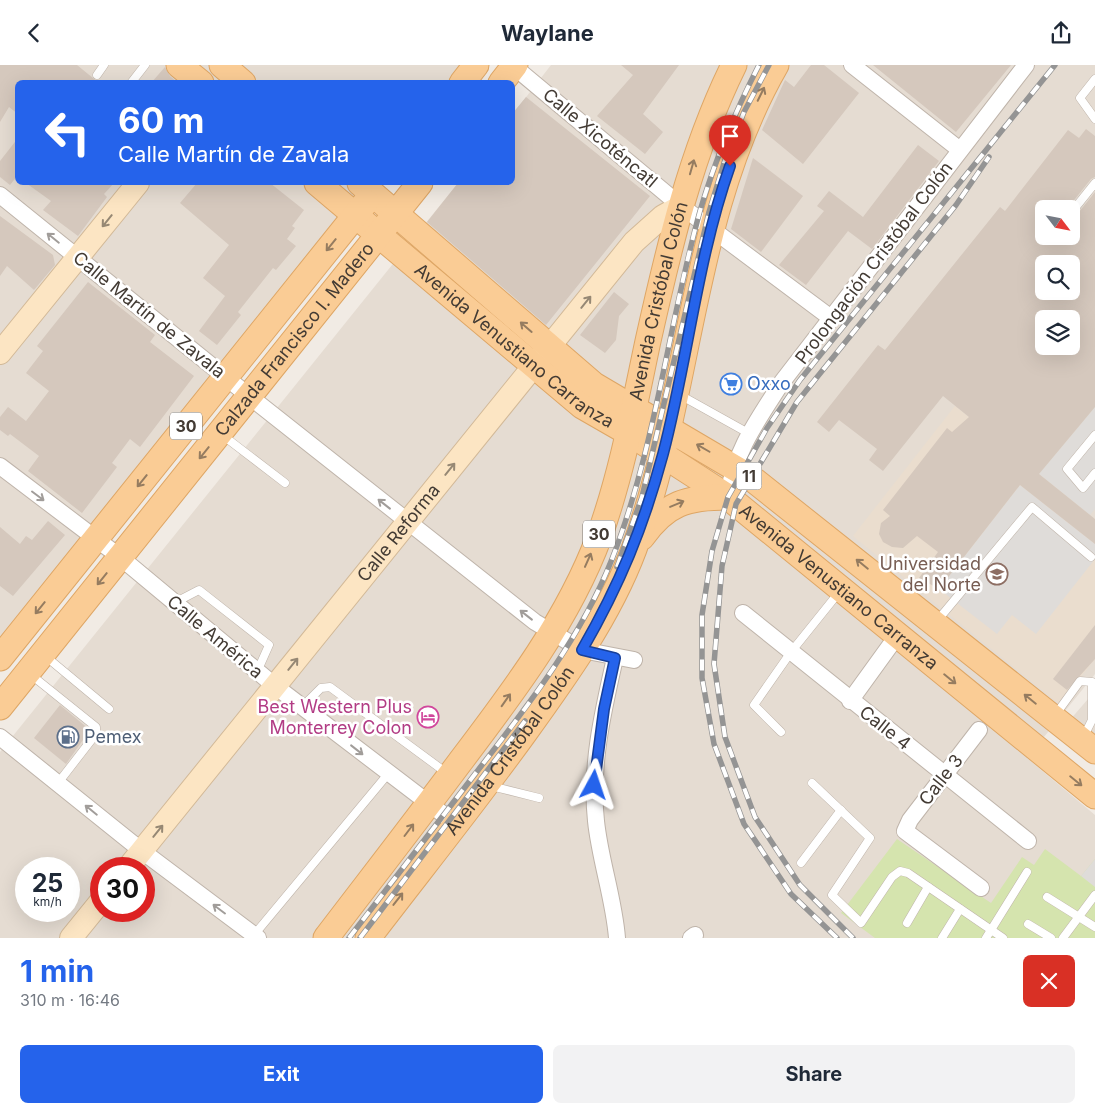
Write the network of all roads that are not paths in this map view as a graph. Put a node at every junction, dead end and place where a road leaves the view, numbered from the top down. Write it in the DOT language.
graph roads {
  1 [pos="104,65"];
  2 [pos="145,65"];
  3 [pos="179,65"];
  4 [pos="476,65"];
  5 [pos="734,65"];
  6 [pos="776,65"];
  7 [pos="852,65"];
  8 [pos="1026,65"];
  9 [pos="510,70"];
  10 [pos="98,75"];
  11 [pos="1095,79"];
  12 [pos="133,80"];
  13 [pos="197,80"];
  14 [pos="464,80"];
  15 [pos="1095,119"];
  16 [pos="960,151"];
  17 [pos="1095,183"];
  18 [pos="136,185"];
  19 [pos="319,185"];
  20 [pos="418,185"];
  21 [pos="371,186"];
  22 [pos="0,195"];
  23 [pos="1080,202"];
  24 [pos="681,206"];
  25 [pos="396,214"];
  26 [pos="355,215"];
  27 [pos="712,229"];
  28 [pos="379,235"];
  29 [pos="78,258"];
  30 [pos="831,318"];
  31 [pos="0,353"];
  32 [pos="542,356"];
  33 [pos="226,376"];
  34 [pos="676,393"];
  35 [pos="249,396"];
  36 [pos="634,408"];
  37 [pos="669,429"];
  38 [pos="220,433"];
  39 [pos="629,433"];
  40 [pos="750,433"];
  41 [pos="1095,435"];
  42 [pos="663,455"];
  43 [pos="0,466"];
  44 [pos="733,466"];
  45 [pos="1095,473"];
  46 [pos="285,483"];
  47 [pos="728,497"];
  48 [pos="408,522"];
  49 [pos="95,539"];
  50 [pos="633,552"];
  51 [pos="120,557"];
  52 [pos="1091,557"];
  53 [pos="841,589"];
  54 [pos="174,603"];
  55 [pos="743,613"];
  56 [pos="935,623"];
  57 [pos="551,633"];
  58 [pos="897,636"];
  59 [pos="582,650"];
  60 [pos="791,652"];
  61 [pos="0,657"];
  62 [pos="615,658"];
  63 [pos="634,660"];
  64 [pos="35,663"];
  65 [pos="257,672"];
  66 [pos="275,686"];
  67 [pos="850,701"];
  68 [pos="0,707"];
  69 [pos="302,707"];
  70 [pos="109,709"];
  71 [pos="1053,718"];
  72 [pos="979,730"];
  73 [pos="781,732"];
  74 [pos="0,737"];
  75 [pos="1088,746"];
  76 [pos="388,774"];
  77 [pos="450,775"];
  78 [pos="944,775"];
  79 [pos="58,783"];
  80 [pos="812,783"];
  81 [pos="486,785"];
  82 [pos="1095,796"];
  83 [pos="539,798"];
  84 [pos="429,803"];
  85 [pos="840,810"];
  86 [pos="456,824"];
  87 [pos="1028,841"];
  88 [pos="142,851"];
  89 [pos="137,857"];
  90 [pos="801,863"];
  91 [pos="1027,872"];
  92 [pos="928,887"];
  93 [pos="981,888"];
  94 [pos="1095,895"];
  95 [pos="1047,897"];
  96 [pos="960,909"];
  97 [pos="90,915"];
  98 [pos="1079,917"];
  99 [pos="907,923"];
  100 [pos="1028,924"];
  101 [pos="1095,927"];
  102 [pos="992,930"];
  103 [pos="619,936"];
  104 [pos="256,937"];
  105 [pos="71,938"];
  106 [pos="326,938"];
  107 [pos="368,938"];
  108 [pos="942,938"];
  109 [pos="986,938"];
  110 [pos="1003,938"];
  111 [pos="1051,938"];
  112 [pos="1063,938"];
  1 -- 10 [label="lane"];
  2 -- 12 [label="lane"];
  3 -- 13 [label="main road"];
  4 -- 14 [label="main road"];
  24 -- 5 [label="main road, Avenida Cristóbal Colón / 30, one-way"];
  27 -- 6 [label="main road, Avenida Cristóbal Colón / 30, one-way"];
  7 -- 16 [label="street"];
  8 -- 16 [label="street, Prolongación Cristóbal Colón"];
  9 -- 24 [label="street, Calle Xicoténcatl"];
  11 -- 15 [label="lane"];
  16 -- 30 [label="street, Prolongación Cristóbal Colón"];
  17 -- 23 [label="lane"];
  18 -- 29 [label="street, one-way"];
  19 -- 26 [label="main road, Avenida Venustiano Carranza / 11"];
  20 -- 25 [label="main road, Calzada Francisco I. Madero / 30"];
  21 -- 25 [label="main road, Avenida Venustiano Carranza / 11"];
  21 -- 26 [label="main road, Calzada Francisco I. Madero / 30"];
  29 -- 22 [label="street, Calle Martín de Zavala, one-way"];
  24 -- 27 [label="street, Calle Xicoténcatl"];
  32 -- 24 [label="street, Calle Reforma, one-way"];
  24 -- 36 [label="main road, Avenida Cristóbal Colón / 30"];
  25 -- 28 [label="main road, Calzada Francisco I. Madero / 30"];
  32 -- 25 [label="main road, Avenida Venustiano Carranza / 11, one-way"];
  26 -- 28 [label="main road, Avenida Venustiano Carranza / 11"];
  26 -- 33 [label="main road, Calzada Francisco I. Madero / 30, one-way"];
  27 -- 30 [label="street, Calle Xicoténcatl"];
  27 -- 34 [label="main road, Avenida Cristóbal Colón / 30"];
  28 -- 32 [label="main road, Avenida Venustiano Carranza / 11"];
  28 -- 35 [label="main road, Calzada Francisco I. Madero / 30"];
  29 -- 31 [label="street"];
  29 -- 33 [label="street, Calle Martín de Zavala"];
  30 -- 40 [label="street, Prolongación Cristóbal Colón"];
  32 -- 36 [label="main road, Avenida Venustiano Carranza / 11"];
  32 -- 39 [label="main road, Avenida Venustiano Carranza / 11"];
  48 -- 32 [label="street, Calle Reforma, one-way"];
  33 -- 35 [label="street, Calle Martín de Zavala"];
  33 -- 49 [label="main road, Calzada Francisco I. Madero / 30, one-way"];
  34 -- 37 [label="main road, Avenida Cristóbal Colón / 30"];
  34 -- 40 [label="lane"];
  35 -- 38 [label="main road, Calzada Francisco I. Madero / 30"];
  48 -- 35 [label="street, Calle Martín de Zavala, one-way"];
  36 -- 37 [label="main road, Avenida Venustiano Carranza / 11"];
  36 -- 39 [label="main road, Avenida Cristóbal Colón / 30"];
  37 -- 42 [label="main road, Avenida Cristóbal Colón / 30"];
  44 -- 37 [label="main road, Avenida Venustiano Carranza / 11, one-way"];
  38 -- 46 [label="lane"];
  38 -- 51 [label="main road, Calzada Francisco I. Madero / 30, one-way"];
  39 -- 42 [label="main road, Avenida Venustiano Carranza / 11"];
  57 -- 39 [label="main road, Avenida Cristóbal Colón / 30, one-way"];
  40 -- 44 [label="street, Prolongación Cristóbal Colón"];
  41 -- 45 [label="lane"];
  42 -- 47 [label="main road, Avenida Venustiano Carranza / 11"];
  42 -- 50 [label="main road, Avenida Cristóbal Colón / 30"];
  43 -- 49 [label="street, Calle América, one-way"];
  44 -- 47 [label="street, Prolongación Cristóbal Colón"];
  56 -- 44 [label="main road, Avenida Venustiano Carranza / 11, one-way"];
  50 -- 47 [label="main road, one-way"];
  47 -- 53 [label="main road, Avenida Venustiano Carranza / 11"];
  57 -- 48 [label="street, Calle Martín de Zavala, one-way"];
  66 -- 48 [label="street, Calle Reforma, one-way"];
  49 -- 51 [label="street, Calle América"];
  49 -- 61 [label="main road, Calzada Francisco I. Madero / 30, one-way"];
  50 -- 59 [label="main road, Avenida Cristóbal Colón / 30"];
  51 -- 54 [label="street, Calle América"];
  51 -- 64 [label="main road, Calzada Francisco I. Madero / 30, one-way"];
  52 -- 56 [label="lane"];
  53 -- 58 [label="main road, Avenida Venustiano Carranza / 11"];
  53 -- 60 [label="lane"];
  54 -- 65 [label="street, Calle América"];
  54 -- 65 [label="lane"];
  55 -- 60 [label="street, Calle 4"];
  71 -- 56 [label="main road, Avenida Venustiano Carranza / 11, one-way"];
  57 -- 59 [label="street, Calle Martín de Zavala"];
  77 -- 57 [label="main road, Avenida Cristóbal Colón / 30, one-way"];
  58 -- 67 [label="street"];
  58 -- 82 [label="main road, Avenida Venustiano Carranza / 11, one-way"];
  59 -- 62 [label="street, Calle Martín de Zavala"];
  59 -- 81 [label="main road, Avenida Cristóbal Colón / 30"];
  60 -- 67 [label="street, Calle 4"];
  60 -- 73 [label="lane"];
  62 -- 63 [label="street, Calle Martín de Zavala"];
  62 -- 103 [label="street"];
  64 -- 68 [label="main road, Calzada Francisco I. Madero / 30"];
  64 -- 70 [label="lane"];
  64 -- 79 [label="lane"];
  65 -- 66 [label="street, Calle América"];
  66 -- 69 [label="street, Calle América"];
  88 -- 66 [label="street, Calle Reforma, one-way"];
  67 -- 78 [label="street, Calle 4"];
  69 -- 76 [label="street, Calle América, one-way"];
  69 -- 77 [label="lane"];
  71 -- 75 [label="main road, Avenida Venustiano Carranza / 11"];
  71 -- 75 [label="lane"];
  72 -- 78 [label="street, Calle 3"];
  74 -- 79 [label="street"];
  76 -- 84 [label="street, Calle América"];
  76 -- 104 [label="lane"];
  77 -- 84 [label="main road, Avenida Cristóbal Colón / 30"];
  78 -- 87 [label="street, Calle 4"];
  78 -- 93 [label="street, Calle 3"];
  88 -- 79 [label="street, one-way"];
  80 -- 85 [label="lane"];
  81 -- 83 [label="lane"];
  81 -- 86 [label="main road, Avenida Cristóbal Colón / 30"];
  84 -- 86 [label="street, Calle América"];
  106 -- 84 [label="main road, Avenida Cristóbal Colón / 30, one-way"];
  85 -- 90 [label="lane"];
  85 -- 92 [label="lane"];
  107 -- 86 [label="main road, Avenida Cristóbal Colón / 30, one-way"];
  88 -- 89 [label="street, Calle Reforma"];
  104 -- 88 [label="street, one-way"];
  91 -- 102 [label="lane"];
  92 -- 96 [label="lane"];
  92 -- 99 [label="lane"];
  94 -- 98 [label="lane"];
  95 -- 98 [label="lane"];
  96 -- 102 [label="lane"];
  96 -- 108 [label="lane"];
  97 -- 105 [label="street"];
  98 -- 101 [label="lane"];
  98 -- 112 [label="lane"];
  100 -- 111 [label="lane"];
  102 -- 109 [label="lane"];
  102 -- 110 [label="lane"];
}
